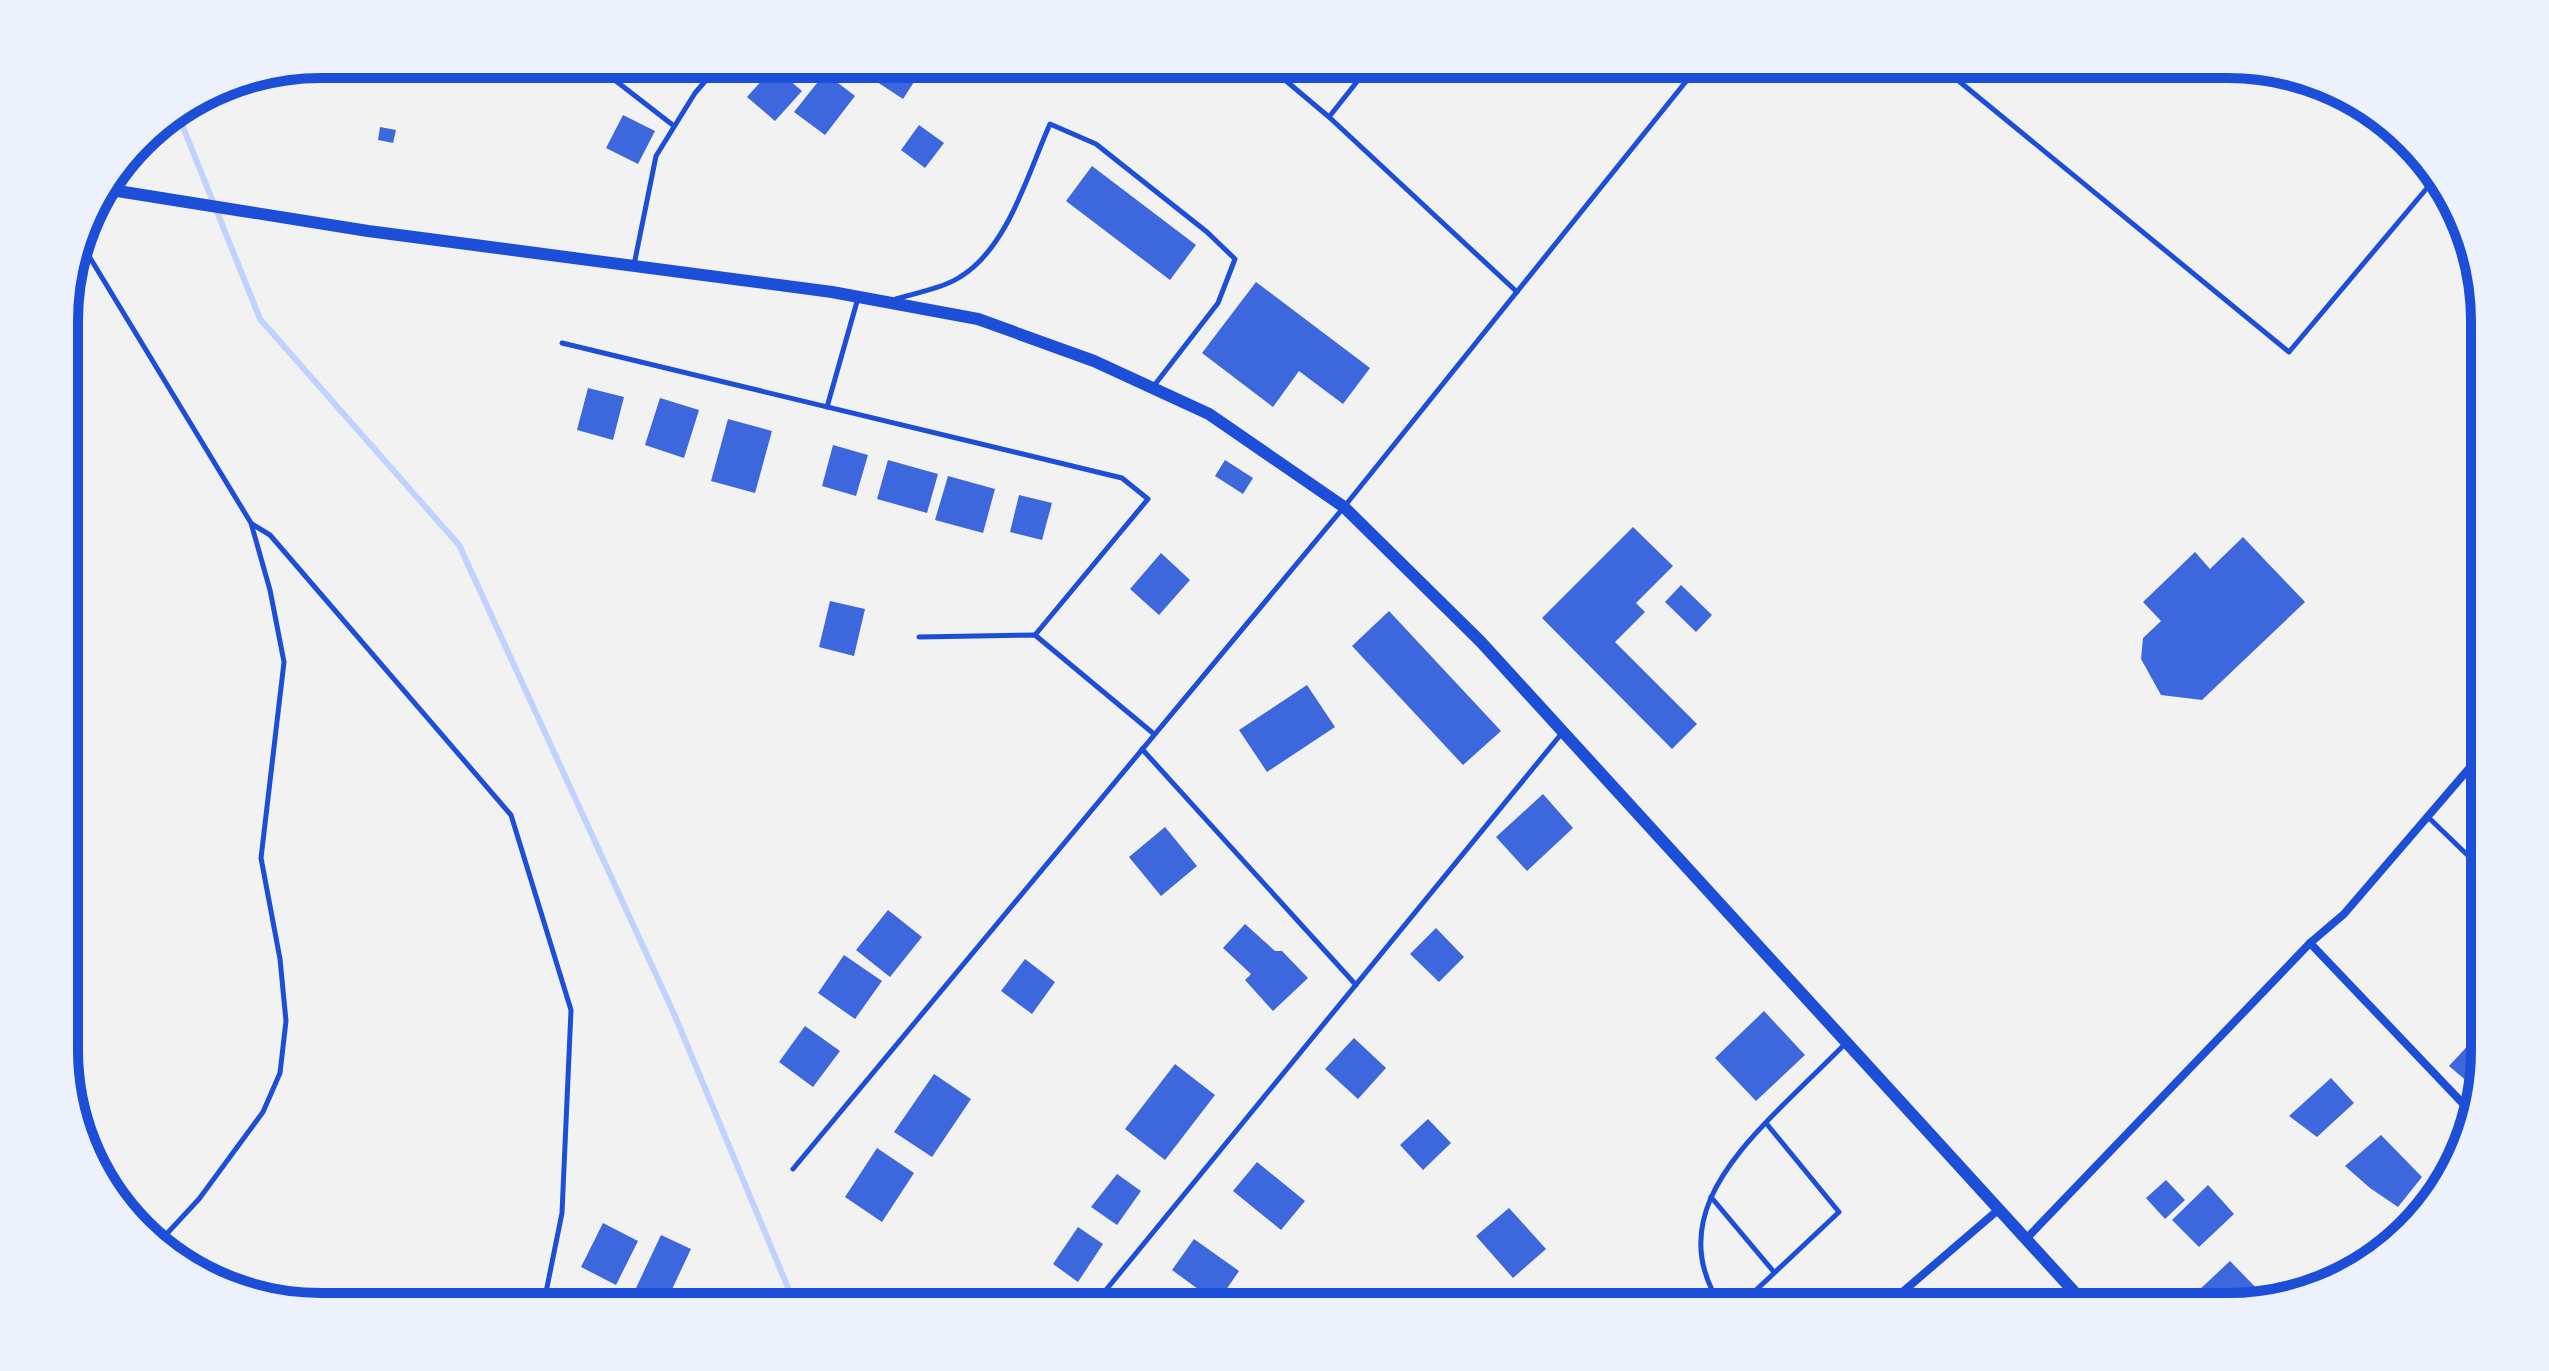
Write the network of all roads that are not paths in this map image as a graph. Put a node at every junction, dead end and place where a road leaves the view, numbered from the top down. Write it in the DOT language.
graph roads {
  1 [pos="612,78"];
  2 [pos="708,78"];
  3 [pos="1283,78"];
  4 [pos="1360,78"];
  5 [pos="1683,78"];
  6 [pos="1689,78"];
  7 [pos="1955,78"];
  8 [pos="1687,81"];
  9 [pos="1329,117"];
  10 [pos="674,126"];
  11 [pos="2429,186"];
  12 [pos="116,191"];
  13 [pos="87,254"];
  14 [pos="633,266"];
  15 [pos="1517,292"];
  16 [pos="858,297"];
  17 [pos="887,302"];
  18 [pos="562,343"];
  19 [pos="1152,388"];
  20 [pos="827,407"];
  21 [pos="1344,507"];
  22 [pos="251,523"];
  23 [pos="1035,635"];
  24 [pos="919,637"];
  25 [pos="1563,732"];
  26 [pos="1154,734"];
  27 [pos="1142,749"];
  28 [pos="2471,766"];
  29 [pos="2428,817"];
  30 [pos="2471,858"];
  31 [pos="2310,943"];
  32 [pos="1356,985"];
  33 [pos="1846,1043"];
  34 [pos="2464,1105"];
  35 [pos="1766,1123"];
  36 [pos="793,1169"];
  37 [pos="1710,1197"];
  38 [pos="1998,1210"];
  39 [pos="165,1236"];
  40 [pos="2026,1239"];
  41 [pos="1775,1272"];
  42 [pos="1714,1292"];
  43 [pos="1754,1292"];
  44 [pos="1902,1292"];
  45 [pos="2074,1292"];
  46 [pos="546,1293"];
  47 [pos="1104,1293"];
  1 -- 10 [label="lane"];
  2 -- 10 [label="lane"];
  3 -- 9 [label="lane"];
  4 -- 9 [label="lane"];
  5 -- 8 [label="lane"];
  6 -- 8 [label="lane"];
  7 -- 11 [label="lane"];
  8 -- 15 [label="lane"];
  9 -- 15 [label="lane"];
  10 -- 14 [label="lane"];
  12 -- 14 [label="street"];
  13 -- 22 [label="lane"];
  14 -- 16 [label="street"];
  15 -- 21 [label="lane"];
  16 -- 17 [label="street"];
  16 -- 20 [label="lane"];
  17 -- 19 [label="street"];
  17 -- 19 [label="lane"];
  18 -- 20 [label="lane"];
  19 -- 21 [label="street"];
  20 -- 23 [label="lane"];
  21 -- 25 [label="street"];
  21 -- 26 [label="lane"];
  22 -- 39 [label="lane"];
  22 -- 46 [label="lane"];
  23 -- 24 [label="lane"];
  23 -- 26 [label="lane"];
  25 -- 32 [label="lane"];
  25 -- 33 [label="street"];
  26 -- 27 [label="lane"];
  27 -- 32 [label="lane"];
  27 -- 36 [label="lane"];
  28 -- 29 [label="street"];
  29 -- 30 [label="lane"];
  29 -- 31 [label="street"];
  31 -- 34 [label="street"];
  31 -- 40 [label="street"];
  32 -- 47 [label="lane"];
  33 -- 35 [label="lane"];
  33 -- 38 [label="street"];
  35 -- 37 [label="lane"];
  35 -- 41 [label="lane"];
  37 -- 41 [label="lane"];
  37 -- 42 [label="lane"];
  38 -- 40 [label="street"];
  38 -- 44 [label="street"];
  40 -- 45 [label="street"];
  41 -- 43 [label="lane"];
}
